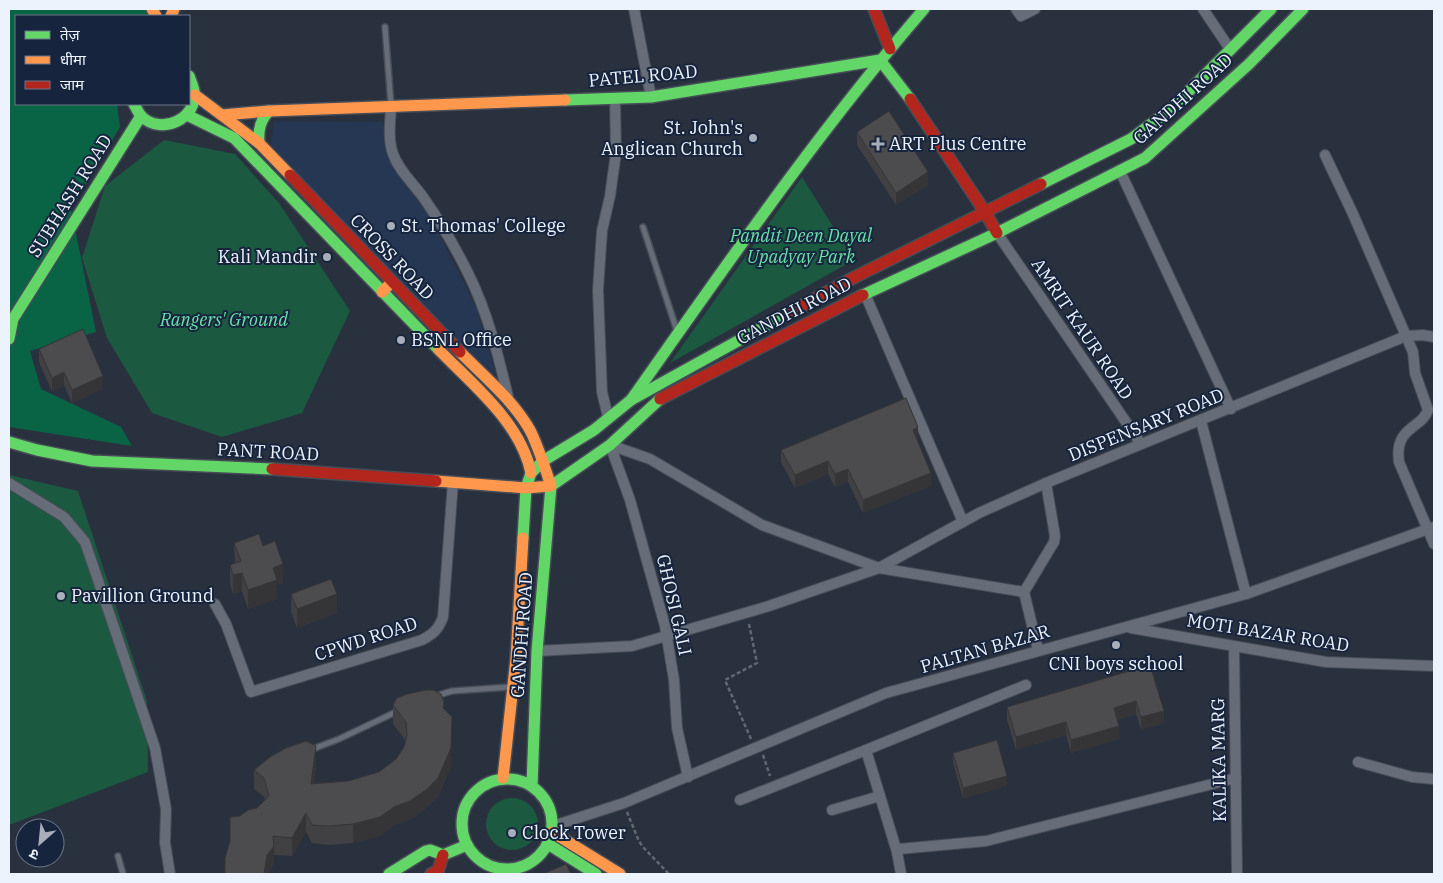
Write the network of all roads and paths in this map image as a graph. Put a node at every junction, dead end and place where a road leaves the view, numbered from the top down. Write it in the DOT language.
graph roads {
  1 [pos="634,9"];
  2 [pos="874,9"];
  3 [pos="924,9"];
  4 [pos="1016,9"];
  5 [pos="1035,9"];
  6 [pos="1204,9"];
  7 [pos="1271,9"];
  8 [pos="1303,9"];
  9 [pos="386,27"];
  10 [pos="890,49"];
  11 [pos="1230,49"];
  12 [pos="880,60"];
  13 [pos="190,78"];
  14 [pos="195,96"];
  15 [pos="651,97"];
  16 [pos="615,98"];
  17 [pos="135,105"];
  18 [pos="391,108"];
  19 [pos="269,111"];
  20 [pos="188,115"];
  21 [pos="222,115"];
  22 [pos="141,116"];
  23 [pos="258,143"];
  24 [pos="1325,155"];
  25 [pos="1120,171"];
  26 [pos="985,212"];
  27 [pos="643,227"];
  28 [pos="996,233"];
  29 [pos="392,282"];
  30 [pos="382,292"];
  31 [pos="864,294"];
  32 [pos="11,321"];
  33 [pos="678,334"];
  34 [pos="1406,336"];
  35 [pos="1434,337"];
  36 [pos="9,339"];
  37 [pos="631,400"];
  38 [pos="509,402"];
  39 [pos="1232,409"];
  40 [pos="608,417"];
  41 [pos="1201,421"];
  42 [pos="9,442"];
  43 [pos="1141,444"];
  44 [pos="610,445"];
  45 [pos="544,461"];
  46 [pos="531,474"];
  47 [pos="453,482"];
  48 [pos="9,483"];
  49 [pos="1046,483"];
  50 [pos="551,486"];
  51 [pos="526,488"];
  52 [pos="963,522"];
  53 [pos="1431,528"];
  54 [pos="1434,544"];
  55 [pos="879,568"];
  56 [pos="1024,592"];
  57 [pos="1246,594"];
  58 [pos="215,604"];
  59 [pos="747,612"];
  60 [pos="1128,627"];
  61 [pos="667,636"];
  62 [pos="1234,646"];
  63 [pos="1038,650"];
  64 [pos="537,651"];
  65 [pos="1434,666"];
  66 [pos="1026,685"];
  67 [pos="513,687"];
  68 [pos="428,698"];
  69 [pos="406,707"];
  70 [pos="757,748"];
  71 [pos="866,750"];
  72 [pos="301,753"];
  73 [pos="1358,762"];
  74 [pos="688,777"];
  75 [pos="503,778"];
  76 [pos="1236,778"];
  77 [pos="1434,779"];
  78 [pos="532,786"];
  79 [pos="774,787"];
  80 [pos="880,796"];
  81 [pos="740,800"];
  82 [pos="624,803"];
  83 [pos="832,810"];
  84 [pos="551,834"];
  85 [pos="467,845"];
  86 [pos="897,852"];
  87 [pos="443,855"];
  88 [pos="118,856"];
  89 [pos="123,874"];
  90 [pos="170,874"];
  91 [pos="389,874"];
  92 [pos="431,874"];
  93 [pos="596,874"];
  94 [pos="620,874"];
  95 [pos="669,874"];
  96 [pos="901,874"];
  97 [pos="1237,874"];
  1 -- 15 [label="street"];
  2 -- 10 [label="main road"];
  3 -- 10 [label="main road"];
  4 -- 5 [label="street"];
  6 -- 11 [label="street"];
  7 -- 11 [label="main road, GANDHI ROAD"];
  8 -- 25 [label="main road, GANDHI ROAD"];
  9 -- 18 [label="lane"];
  10 -- 12 [label="main road"];
  11 -- 26 [label="main road, GANDHI ROAD"];
  12 -- 15 [label="main road, PATEL ROAD"];
  12 -- 26 [label="main road"];
  12 -- 33 [label="main road"];
  13 -- 14 [label="main road"];
  14 -- 20 [label="main road"];
  14 -- 21 [label="main road, CROSS ROAD"];
  15 -- 16 [label="main road, PATEL ROAD"];
  16 -- 18 [label="main road, PATEL ROAD"];
  16 -- 40 [label="street"];
  17 -- 22 [label="main road"];
  18 -- 19 [label="main road, PATEL ROAD"];
  18 -- 38 [label="street"];
  19 -- 21 [label="main road, PATEL ROAD"];
  19 -- 23 [label="main road"];
  20 -- 22 [label="main road"];
  20 -- 30 [label="main road, CROSS ROAD"];
  21 -- 23 [label="main road, CROSS ROAD"];
  22 -- 32 [label="main road, SUBHASH ROAD"];
  23 -- 29 [label="main road, CROSS ROAD"];
  24 -- 34 [label="street"];
  25 -- 28 [label="main road, GANDHI ROAD"];
  25 -- 39 [label="street"];
  26 -- 28 [label="main road"];
  26 -- 37 [label="main road, GANDHI ROAD"];
  27 -- 33 [label="lane"];
  28 -- 31 [label="main road, GANDHI ROAD"];
  28 -- 43 [label="street, AMRIT KAUR ROAD"];
  29 -- 30 [label="main road"];
  29 -- 38 [label="main road, CROSS ROAD"];
  30 -- 46 [label="main road, CROSS ROAD"];
  31 -- 44 [label="main road, GANDHI ROAD"];
  31 -- 52 [label="street"];
  32 -- 36 [label="main road, SUBHASH ROAD"];
  33 -- 37 [label="main road"];
  34 -- 35 [label="street, DISPENSARY ROAD"];
  34 -- 39 [label="street, DISPENSARY ROAD"];
  34 -- 53 [label="street"];
  37 -- 40 [label="main road, GANDHI ROAD"];
  38 -- 45 [label="main road, CROSS ROAD"];
  39 -- 41 [label="street, DISPENSARY ROAD"];
  40 -- 45 [label="main road, GANDHI ROAD"];
  41 -- 43 [label="street, DISPENSARY ROAD"];
  41 -- 57 [label="street"];
  42 -- 47 [label="main road, PANT ROAD"];
  43 -- 49 [label="street, DISPENSARY ROAD"];
  44 -- 50 [label="main road, GANDHI ROAD"];
  44 -- 55 [label="street"];
  44 -- 61 [label="street, GHOSI GALI"];
  45 -- 46 [label="main road, GANDHI ROAD"];
  45 -- 50 [label="main road, CROSS ROAD"];
  46 -- 51 [label="main road, GANDHI ROAD"];
  47 -- 51 [label="main road, PANT ROAD"];
  47 -- 58 [label="street, CPWD ROAD"];
  48 -- 90 [label="street"];
  49 -- 52 [label="street, DISPENSARY ROAD"];
  49 -- 56 [label="street"];
  50 -- 51 [label="main road, PANT ROAD"];
  50 -- 64 [label="main road, GANDHI ROAD"];
  51 -- 67 [label="main road, GANDHI ROAD"];
  52 -- 55 [label="street, DISPENSARY ROAD"];
  53 -- 54 [label="street"];
  53 -- 57 [label="street, PALTAN BAZAR"];
  55 -- 56 [label="street"];
  55 -- 59 [label="street, DISPENSARY ROAD"];
  56 -- 63 [label="street"];
  57 -- 60 [label="street, PALTAN BAZAR"];
  59 -- 61 [label="street, DISPENSARY ROAD"];
  59 -- 70 [label="path"];
  60 -- 62 [label="street, MOTI BAZAR ROAD"];
  60 -- 63 [label="street, PALTAN BAZAR"];
  61 -- 64 [label="street, DISPENSARY ROAD"];
  61 -- 74 [label="street, GHOSI GALI"];
  62 -- 65 [label="street, MOTI BAZAR ROAD"];
  62 -- 76 [label="street, KALIKA MARG"];
  63 -- 70 [label="street, PALTAN BAZAR"];
  64 -- 78 [label="main road, GANDHI ROAD"];
  66 -- 71 [label="street"];
  67 -- 68 [label="lane"];
  67 -- 75 [label="main road, GANDHI ROAD"];
  69 -- 72 [label="lane"];
  70 -- 74 [label="street, PALTAN BAZAR"];
  70 -- 79 [label="path"];
  71 -- 79 [label="street"];
  71 -- 80 [label="street"];
  73 -- 77 [label="street"];
  74 -- 82 [label="street, PALTAN BAZAR"];
  75 -- 78 [label="main road"];
  75 -- 85 [label="main road"];
  76 -- 86 [label="street"];
  76 -- 97 [label="street, KALIKA MARG"];
  78 -- 84 [label="main road"];
  79 -- 81 [label="street"];
  80 -- 83 [label="street"];
  80 -- 86 [label="street"];
  82 -- 84 [label="street, PALTAN BAZAR"];
  82 -- 95 [label="path"];
  84 -- 85 [label="main road"];
  84 -- 93 [label="main road"];
  84 -- 94 [label="main road"];
  85 -- 87 [label="main road"];
  86 -- 96 [label="street"];
  87 -- 91 [label="main road"];
  87 -- 92 [label="main road"];
  88 -- 89 [label="lane"];
}
